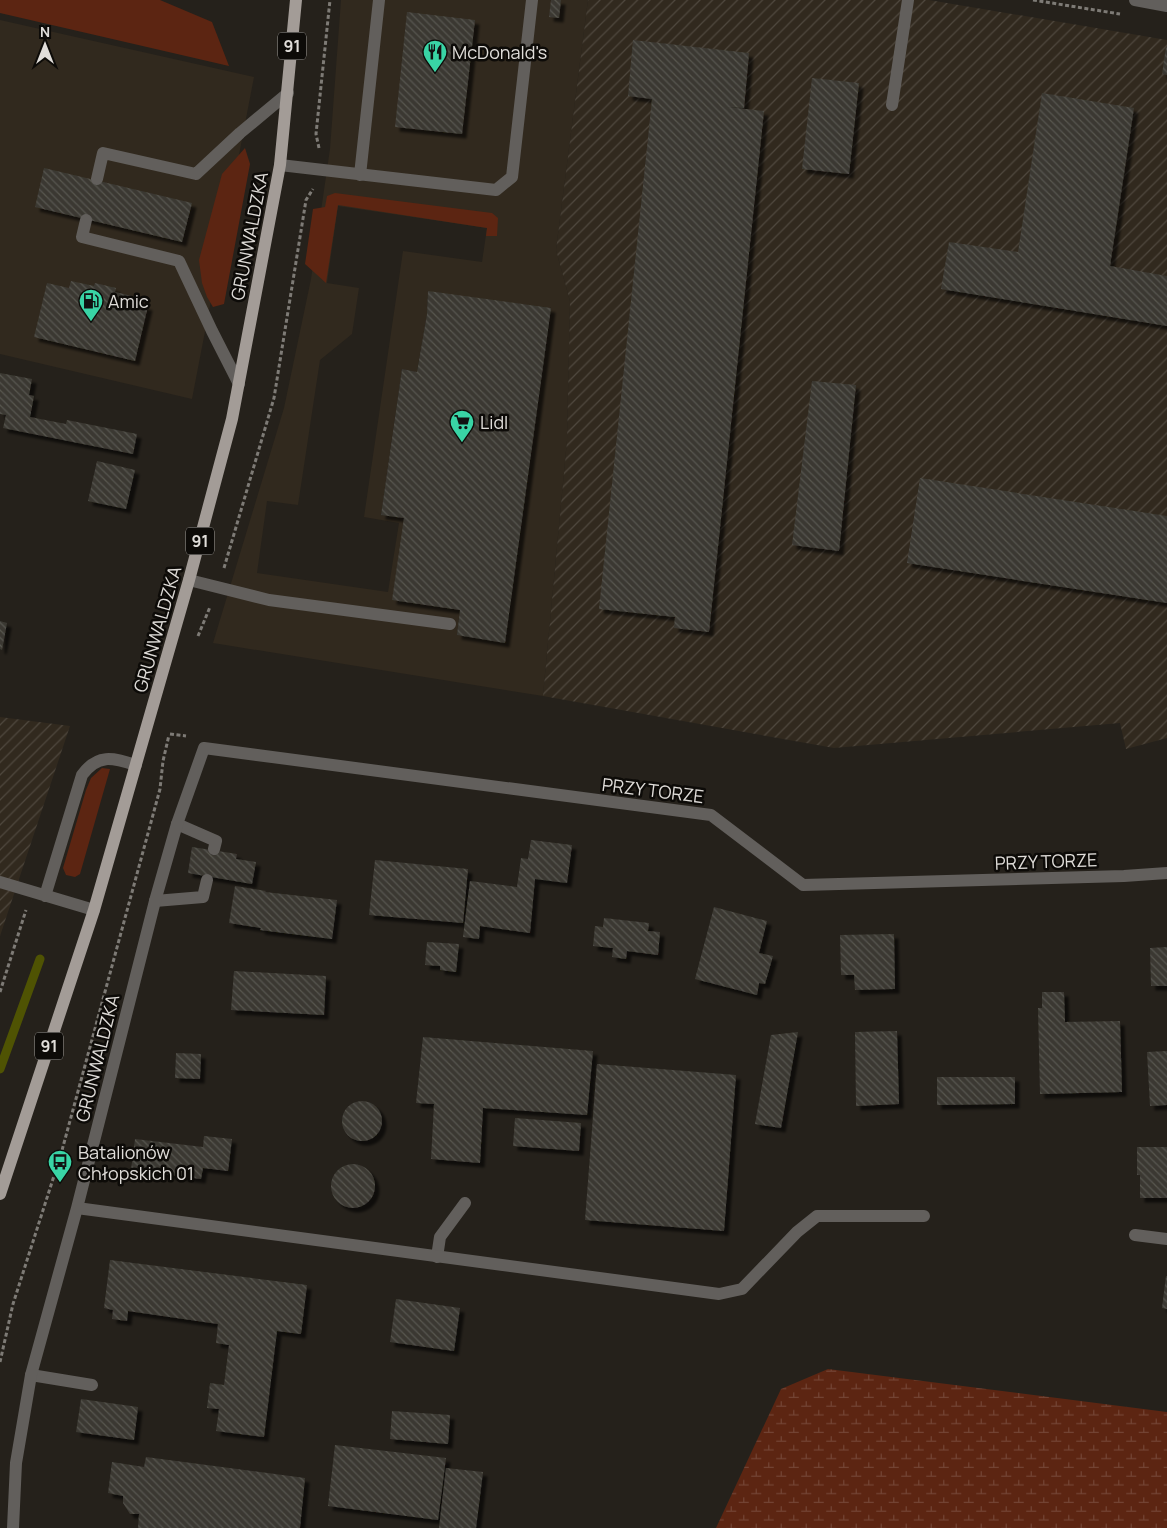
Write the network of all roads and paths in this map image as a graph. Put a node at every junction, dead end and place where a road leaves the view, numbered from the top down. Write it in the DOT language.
graph roads {
  1 [pos="296,0"];
  2 [pos="380,0"];
  3 [pos="532,0"];
  4 [pos="908,0"];
  5 [pos="1033,0"];
  6 [pos="1134,0"];
  7 [pos="1167,6"];
  8 [pos="1129,16"];
  9 [pos="288,93"];
  10 [pos="892,105"];
  11 [pos="280,165"];
  12 [pos="360,175"];
  13 [pos="97,179"];
  14 [pos="86,220"];
  15 [pos="239,384"];
  16 [pos="189,580"];
  17 [pos="450,624"];
  18 [pos="204,748"];
  19 [pos="136,765"];
  20 [pos="177,824"];
  21 [pos="214,849"];
  22 [pos="1167,873"];
  23 [pos="207,880"];
  24 [pos="0,882"];
  25 [pos="45,896"];
  26 [pos="155,901"];
  27 [pos="94,910"];
  28 [pos="0,1194"];
  29 [pos="464,1203"];
  30 [pos="77,1208"];
  31 [pos="924,1216"];
  32 [pos="1135,1234"];
  33 [pos="1167,1239"];
  34 [pos="437,1257"];
  35 [pos="31,1375"];
  36 [pos="92,1385"];
  37 [pos="13,1528"];
  1 -- 9 [label="main road, GRUNWALDZKA / 91"];
  2 -- 12 [label="street"];
  3 -- 12 [label="street"];
  4 -- 10 [label="street"];
  5 -- 8 [label="path"];
  6 -- 7 [label="street"];
  9 -- 11 [label="main road, GRUNWALDZKA / 91"];
  9 -- 13 [label="street"];
  11 -- 12 [label="street"];
  11 -- 15 [label="main road, GRUNWALDZKA / 91"];
  14 -- 15 [label="street"];
  15 -- 16 [label="main road, GRUNWALDZKA / 91"];
  16 -- 17 [label="street"];
  16 -- 19 [label="main road, GRUNWALDZKA / 91"];
  18 -- 20 [label="street, GRUNWALDZKA"];
  18 -- 22 [label="street, PRZY TORZE"];
  19 -- 25 [label="street"];
  19 -- 27 [label="main road, GRUNWALDZKA / 91"];
  20 -- 21 [label="street"];
  20 -- 26 [label="street, GRUNWALDZKA"];
  23 -- 26 [label="street"];
  24 -- 25 [label="street"];
  25 -- 27 [label="street"];
  26 -- 30 [label="street, GRUNWALDZKA"];
  27 -- 28 [label="main road, GRUNWALDZKA / 91"];
  29 -- 34 [label="street"];
  30 -- 34 [label="street"];
  30 -- 35 [label="street, GRUNWALDZKA"];
  31 -- 34 [label="street"];
  32 -- 33 [label="street"];
  35 -- 36 [label="street"];
  35 -- 37 [label="street, GRUNWALDZKA"];
}
